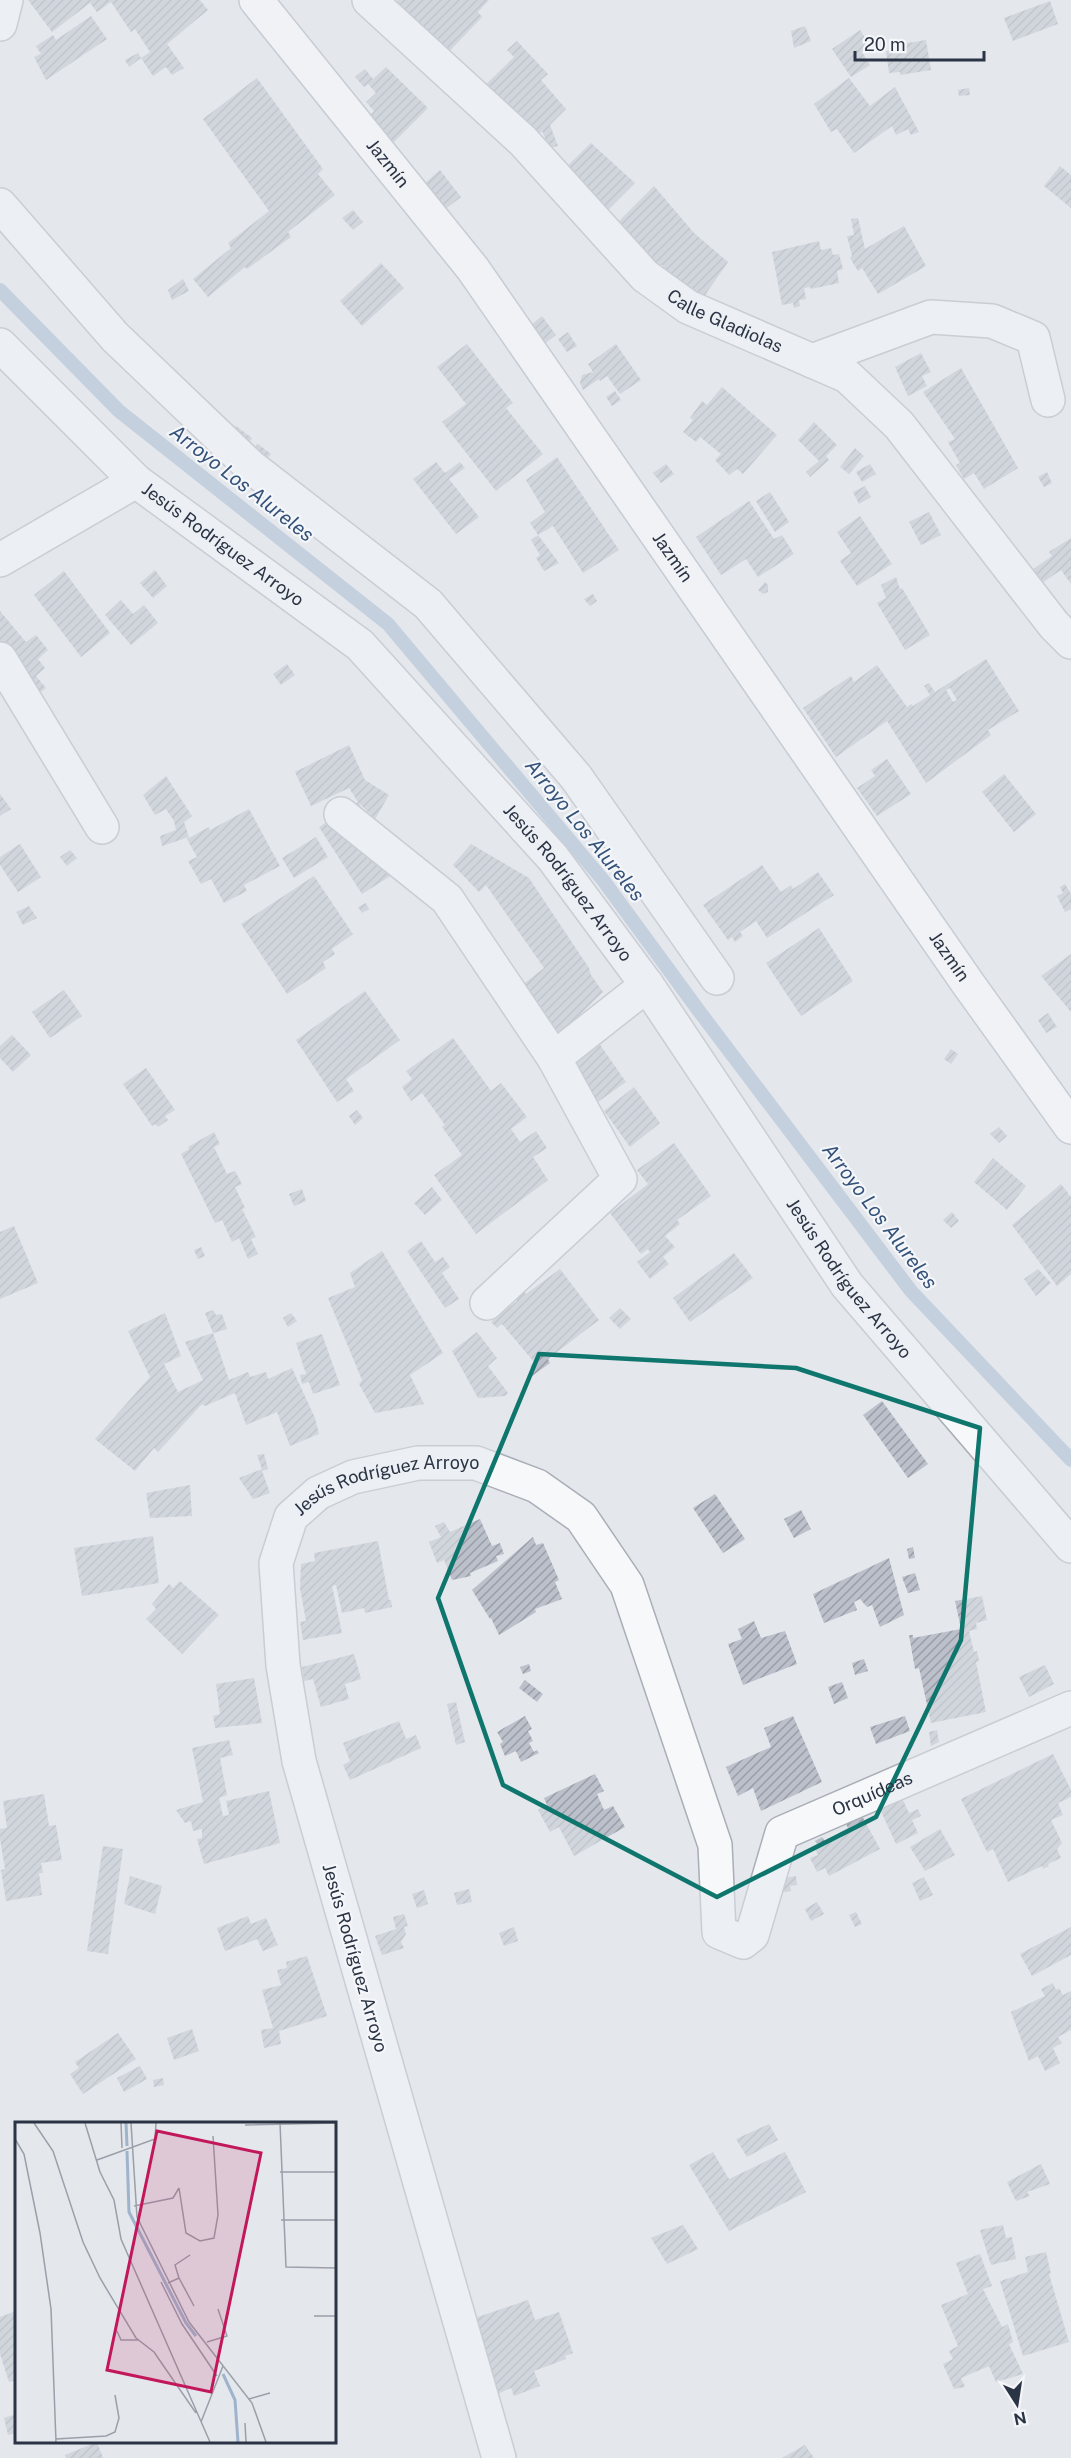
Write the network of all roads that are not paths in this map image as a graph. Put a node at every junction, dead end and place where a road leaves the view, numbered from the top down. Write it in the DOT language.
graph roads {
  1 [pos="6,0"];
  2 [pos="256,0"];
  3 [pos="369,0"];
  4 [pos="0,24"];
  5 [pos="0,204"];
  6 [pos="0,345"];
  7 [pos="812,361"];
  8 [pos="1048,400"];
  9 [pos="136,481"];
  10 [pos="0,560"];
  11 [pos="1071,642"];
  12 [pos="0,659"];
  13 [pos="340,814"];
  14 [pos="102,827"];
  15 [pos="717,978"];
  16 [pos="647,985"];
  17 [pos="554,1058"];
  18 [pos="1071,1127"];
  19 [pos="487,1303"];
  20 [pos="1071,1546"];
  21 [pos="1071,1708"];
  22 [pos="743,1942"];
  23 [pos="499,2458"];
  1 -- 4 [label="street"];
  2 -- 18 [label="main road, Jazmín"];
  3 -- 7 [label="street, Calle Gladiolas"];
  5 -- 15 [label="street"];
  6 -- 9 [label="street, Jesús Rodríguez Arroyo"];
  7 -- 8 [label="street"];
  7 -- 11 [label="street, Calle Gladiolas"];
  9 -- 10 [label="street"];
  9 -- 16 [label="street, Jesús Rodríguez Arroyo"];
  12 -- 14 [label="street"];
  13 -- 17 [label="street"];
  16 -- 17 [label="street"];
  16 -- 20 [label="street, Jesús Rodríguez Arroyo"];
  17 -- 19 [label="street"];
  21 -- 22 [label="street, Orquídeas"];
  22 -- 23 [label="street, Jesús Rodríguez Arroyo"];
}
